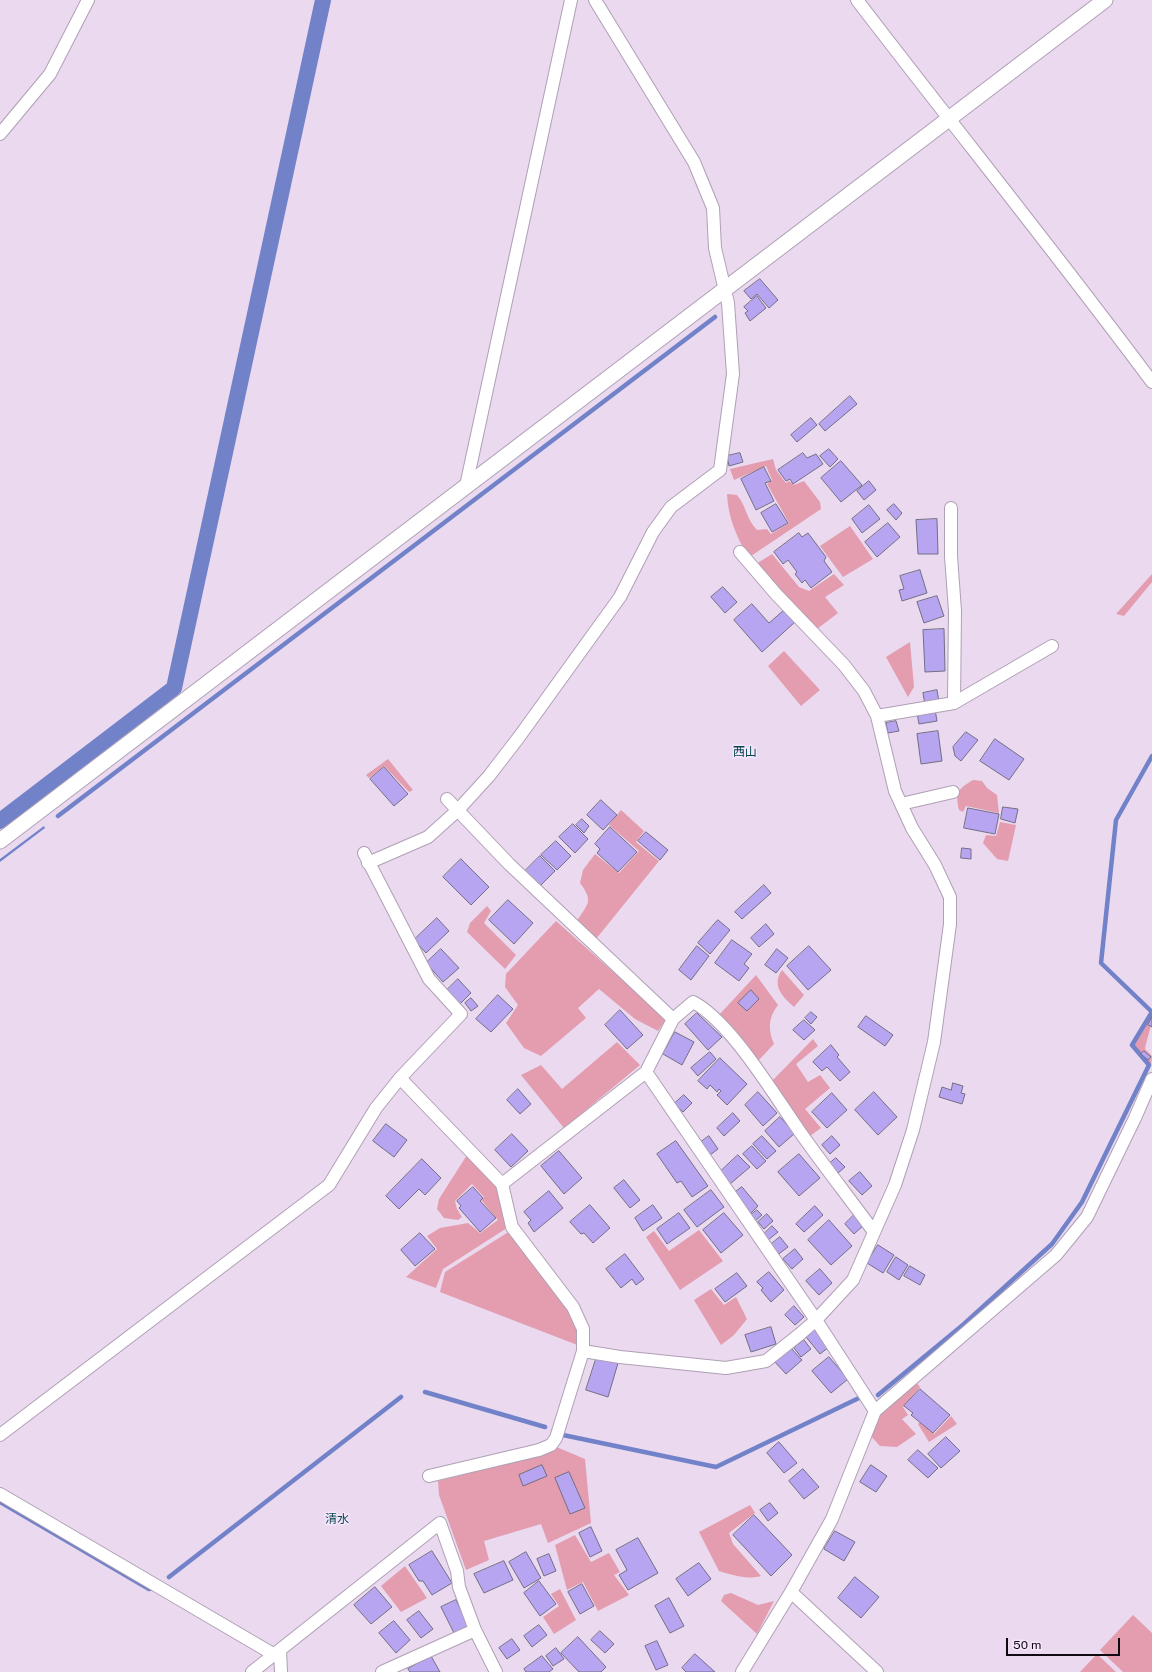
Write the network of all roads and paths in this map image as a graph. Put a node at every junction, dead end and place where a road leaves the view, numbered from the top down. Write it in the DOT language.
graph roads {
  1 [pos="88,0"];
  2 [pos="571,0"];
  3 [pos="595,0"];
  4 [pos="857,0"];
  5 [pos="1105,0"];
  6 [pos="949,119"];
  7 [pos="0,134"];
  8 [pos="725,290"];
  9 [pos="1152,382"];
  10 [pos="466,486"];
  11 [pos="951,508"];
  12 [pos="740,552"];
  13 [pos="1052,646"];
  14 [pos="954,702"];
  15 [pos="878,716"];
  16 [pos="953,792"];
  17 [pos="447,799"];
  18 [pos="901,804"];
  19 [pos="458,810"];
  20 [pos="0,841"];
  21 [pos="673,1019"];
  22 [pos="646,1072"];
  23 [pos="400,1078"];
  24 [pos="1152,1079"];
  25 [pos="502,1184"];
  26 [pos="874,1232"];
  27 [pos="816,1320"];
  28 [pos="584,1351"];
  29 [pos="875,1410"];
  30 [pos="0,1435"];
  31 [pos="429,1476"];
  32 [pos="0,1494"];
  33 [pos="791,1592"];
  34 [pos="475,1630"];
  35 [pos="277,1652"];
  36 [pos="252,1672"];
  37 [pos="281,1672"];
  38 [pos="382,1672"];
  39 [pos="496,1672"];
  40 [pos="742,1672"];
  41 [pos="877,1672"];
  1 -- 7 [label="street"];
  2 -- 10 [label="street"];
  3 -- 8 [label="street"];
  4 -- 6 [label="street"];
  5 -- 6 [label="street"];
  6 -- 8 [label="street"];
  6 -- 9 [label="street"];
  8 -- 10 [label="street"];
  8 -- 19 [label="street"];
  10 -- 20 [label="street"];
  11 -- 14 [label="street"];
  12 -- 15 [label="street"];
  13 -- 14 [label="street"];
  14 -- 15 [label="street"];
  15 -- 18 [label="street"];
  16 -- 18 [label="street"];
  17 -- 19 [label="street"];
  18 -- 26 [label="street"];
  19 -- 21 [label="street"];
  19 -- 23 [label="street"];
  21 -- 22 [label="street"];
  21 -- 26 [label="street"];
  22 -- 25 [label="street"];
  22 -- 27 [label="street"];
  23 -- 25 [label="street"];
  23 -- 30 [label="street"];
  24 -- 29 [label="street"];
  25 -- 28 [label="street"];
  26 -- 27 [label="street"];
  27 -- 28 [label="street"];
  27 -- 29 [label="street"];
  28 -- 31 [label="street"];
  29 -- 33 [label="street"];
  32 -- 35 [label="street"];
  33 -- 40 [label="street"];
  33 -- 41 [label="street"];
  34 -- 35 [label="street"];
  34 -- 38 [label="street"];
  34 -- 39 [label="street"];
  35 -- 36 [label="street"];
  35 -- 37 [label="street"];
}
